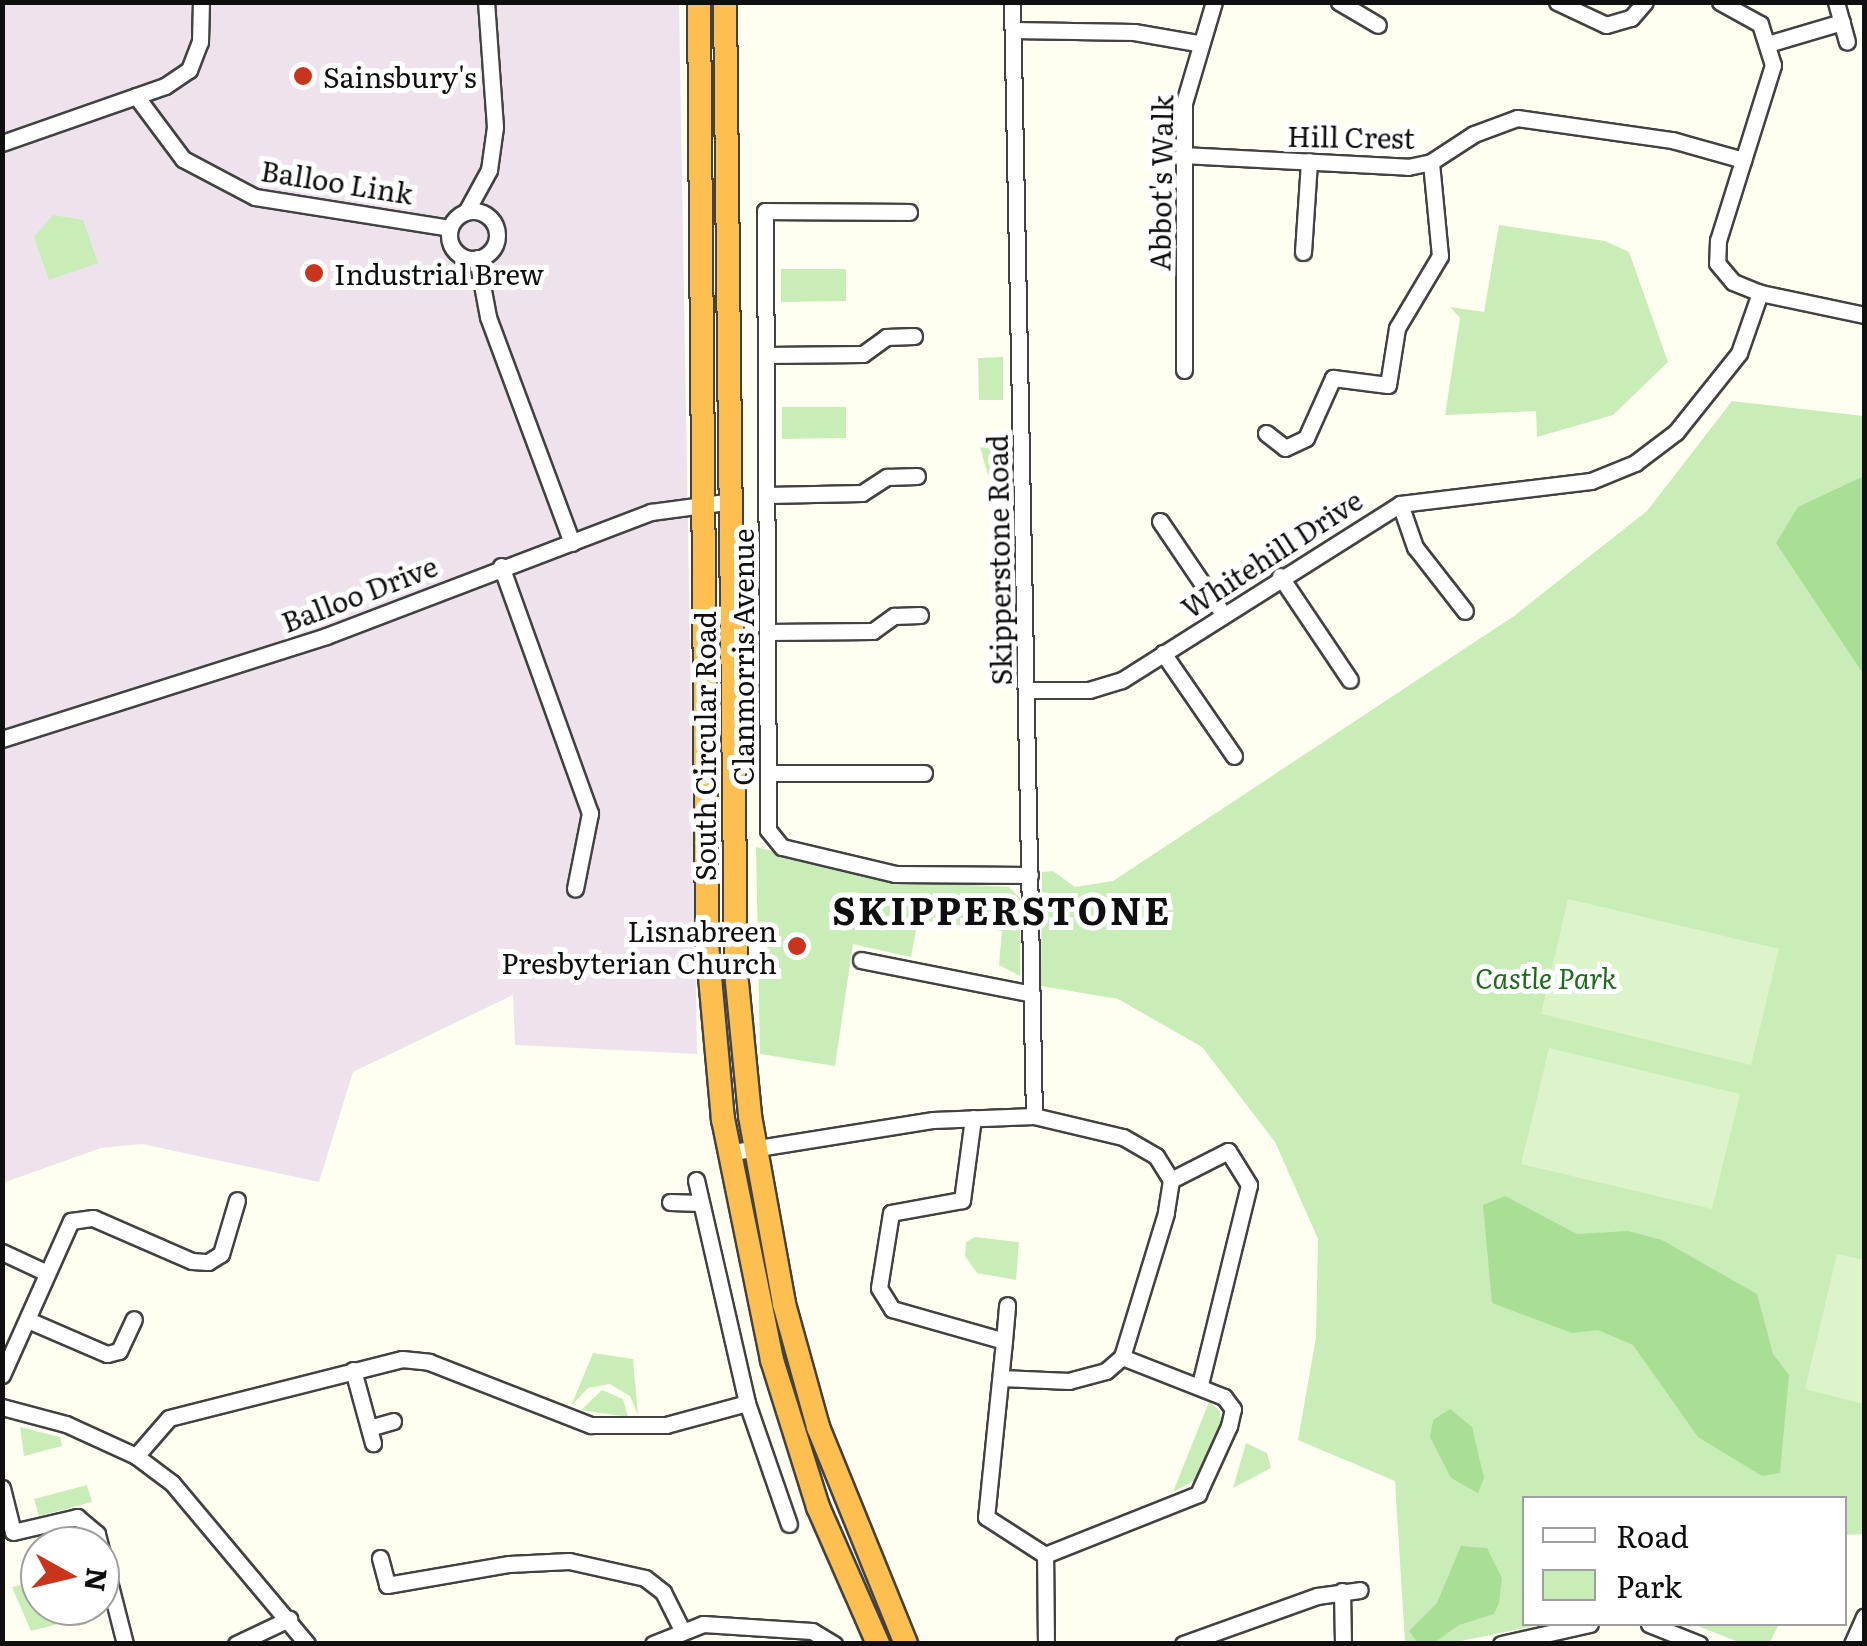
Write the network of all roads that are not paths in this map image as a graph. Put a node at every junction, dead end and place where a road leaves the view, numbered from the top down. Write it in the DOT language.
graph roads {
  1 [pos="201,2"];
  2 [pos="486,2"];
  3 [pos="699,2"];
  4 [pos="725,2"];
  5 [pos="1012,2"];
  6 [pos="1214,2"];
  7 [pos="1339,2"];
  8 [pos="1557,2"];
  9 [pos="1645,2"];
  10 [pos="1720,2"];
  11 [pos="1836,2"];
  12 [pos="1842,22"];
  13 [pos="1378,26"];
  14 [pos="1013,30"];
  15 [pos="1771,42"];
  16 [pos="1848,42"];
  17 [pos="1197,43"];
  18 [pos="136,96"];
  19 [pos="2,144"];
  20 [pos="1182,155"];
  21 [pos="1743,160"];
  22 [pos="1309,161"];
  23 [pos="1431,162"];
  24 [pos="466,212"];
  25 [pos="909,212"];
  26 [pos="450,228"];
  27 [pos="1303,252"];
  28 [pos="477,258"];
  29 [pos="1760,292"];
  30 [pos="1864,315"];
  31 [pos="914,336"];
  32 [pos="766,355"];
  33 [pos="1184,370"];
  34 [pos="1266,433"];
  35 [pos="917,476"];
  36 [pos="767,495"];
  37 [pos="719,502"];
  38 [pos="1400,504"];
  39 [pos="1160,521"];
  40 [pos="572,542"];
  41 [pos="501,566"];
  42 [pos="1280,576"];
  43 [pos="1465,612"];
  44 [pos="920,614"];
  45 [pos="1223,614"];
  46 [pos="768,632"];
  47 [pos="1164,653"];
  48 [pos="1350,680"];
  49 [pos="1026,690"];
  50 [pos="2,739"];
  51 [pos="1234,756"];
  52 [pos="769,773"];
  53 [pos="924,774"];
  54 [pos="1030,875"];
  55 [pos="575,890"];
  56 [pos="862,960"];
  57 [pos="1032,994"];
  58 [pos="1034,1116"];
  59 [pos="973,1118"];
  60 [pos="754,1149"];
  61 [pos="726,1153"];
  62 [pos="696,1180"];
  63 [pos="1171,1180"];
  64 [pos="237,1200"];
  65 [pos="670,1202"];
  66 [pos="700,1203"];
  67 [pos="2,1252"];
  68 [pos="47,1273"];
  69 [pos="1007,1305"];
  70 [pos="134,1319"];
  71 [pos="28,1320"];
  72 [pos="1004,1341"];
  73 [pos="1122,1357"];
  74 [pos="353,1370"];
  75 [pos="2,1376"];
  76 [pos="1001,1378"];
  77 [pos="1200,1385"];
  78 [pos="747,1403"];
  79 [pos="2,1406"];
  80 [pos="393,1421"];
  81 [pos="136,1456"];
  82 [pos="2,1488"];
  83 [pos="789,1524"];
  84 [pos="1045,1555"];
  85 [pos="380,1558"];
  86 [pos="1360,1590"];
  87 [pos="1342,1591"];
  88 [pos="1864,1617"];
  89 [pos="289,1619"];
  90 [pos="1581,1626"];
  91 [pos="1653,1626"];
  92 [pos="681,1628"];
  93 [pos="1226,1637"];
  94 [pos="1675,1638"];
  95 [pos="831,1640"];
  96 [pos="126,1644"];
  97 [pos="236,1644"];
  98 [pos="308,1644"];
  99 [pos="653,1644"];
  100 [pos="878,1644"];
  101 [pos="906,1644"];
  102 [pos="1046,1644"];
  103 [pos="1183,1644"];
  104 [pos="1343,1644"];
  105 [pos="1501,1644"];
  106 [pos="1699,1644"];
  107 [pos="1852,1644"];
  1 -- 18 [label="street"];
  2 -- 24 [label="street"];
  3 -- 37 [label="highway, South Circular Road"];
  4 -- 37 [label="highway, South Circular Road"];
  5 -- 14 [label="street, Skipperstone Road"];
  6 -- 17 [label="street, Abbot's Walk"];
  7 -- 13 [label="street"];
  8 -- 9 [label="street"];
  10 -- 15 [label="street"];
  11 -- 12 [label="street"];
  12 -- 15 [label="street"];
  12 -- 16 [label="street"];
  14 -- 17 [label="street"];
  14 -- 49 [label="street, Skipperstone Road"];
  15 -- 21 [label="street"];
  17 -- 20 [label="street, Abbot's Walk"];
  18 -- 19 [label="street"];
  18 -- 26 [label="street, Balloo Link"];
  20 -- 22 [label="street, Hill Crest"];
  20 -- 33 [label="street, Abbot's Walk"];
  21 -- 23 [label="street, Hill Crest"];
  21 -- 29 [label="street"];
  22 -- 23 [label="street, Hill Crest"];
  22 -- 27 [label="street"];
  23 -- 34 [label="street"];
  24 -- 26 [label="street"];
  24 -- 28 [label="street"];
  25 -- 32 [label="street, Clanmorris Avenue"];
  26 -- 28 [label="street"];
  28 -- 40 [label="street"];
  29 -- 30 [label="street"];
  29 -- 38 [label="street, Whitehill Drive"];
  31 -- 32 [label="street"];
  32 -- 36 [label="street, Clanmorris Avenue"];
  35 -- 36 [label="street"];
  36 -- 46 [label="street, Clanmorris Avenue"];
  37 -- 40 [label="street, Balloo Drive"];
  37 -- 60 [label="highway, South Circular Road"];
  37 -- 61 [label="highway, South Circular Road"];
  38 -- 42 [label="street, Whitehill Drive"];
  38 -- 43 [label="street"];
  39 -- 45 [label="street"];
  40 -- 41 [label="street, Balloo Drive"];
  41 -- 50 [label="street, Balloo Drive"];
  41 -- 55 [label="street"];
  42 -- 45 [label="street, Whitehill Drive"];
  42 -- 48 [label="street"];
  44 -- 46 [label="street"];
  45 -- 47 [label="street, Whitehill Drive"];
  46 -- 52 [label="street, Clanmorris Avenue"];
  47 -- 49 [label="street, Whitehill Drive"];
  47 -- 51 [label="street"];
  49 -- 54 [label="street, Skipperstone Road"];
  52 -- 53 [label="street"];
  52 -- 54 [label="street, Clanmorris Avenue"];
  54 -- 57 [label="street, Skipperstone Road"];
  56 -- 57 [label="street"];
  57 -- 58 [label="street, Skipperstone Road"];
  58 -- 59 [label="street"];
  58 -- 63 [label="street"];
  59 -- 60 [label="street"];
  59 -- 72 [label="street"];
  60 -- 61 [label="street"];
  60 -- 101 [label="highway, South Circular Road"];
  61 -- 100 [label="highway, South Circular Road"];
  62 -- 66 [label="street"];
  63 -- 73 [label="street"];
  63 -- 77 [label="street"];
  64 -- 68 [label="street"];
  65 -- 66 [label="street"];
  66 -- 78 [label="street"];
  67 -- 68 [label="street"];
  68 -- 71 [label="street"];
  69 -- 72 [label="street"];
  70 -- 71 [label="street"];
  71 -- 75 [label="street"];
  72 -- 76 [label="street"];
  73 -- 76 [label="street"];
  73 -- 77 [label="street"];
  74 -- 78 [label="street"];
  74 -- 80 [label="street"];
  74 -- 81 [label="street"];
  76 -- 84 [label="street"];
  77 -- 84 [label="street"];
  78 -- 83 [label="street"];
  79 -- 81 [label="street"];
  81 -- 89 [label="street"];
  82 -- 96 [label="street"];
  84 -- 102 [label="street"];
  85 -- 92 [label="street"];
  86 -- 87 [label="street"];
  87 -- 93 [label="street"];
  87 -- 104 [label="street"];
  88 -- 107 [label="street"];
  89 -- 97 [label="street"];
  89 -- 98 [label="street"];
  90 -- 105 [label="street"];
  91 -- 94 [label="street"];
  92 -- 95 [label="street"];
  92 -- 99 [label="street"];
  93 -- 103 [label="street"];
  94 -- 106 [label="street"];
}
